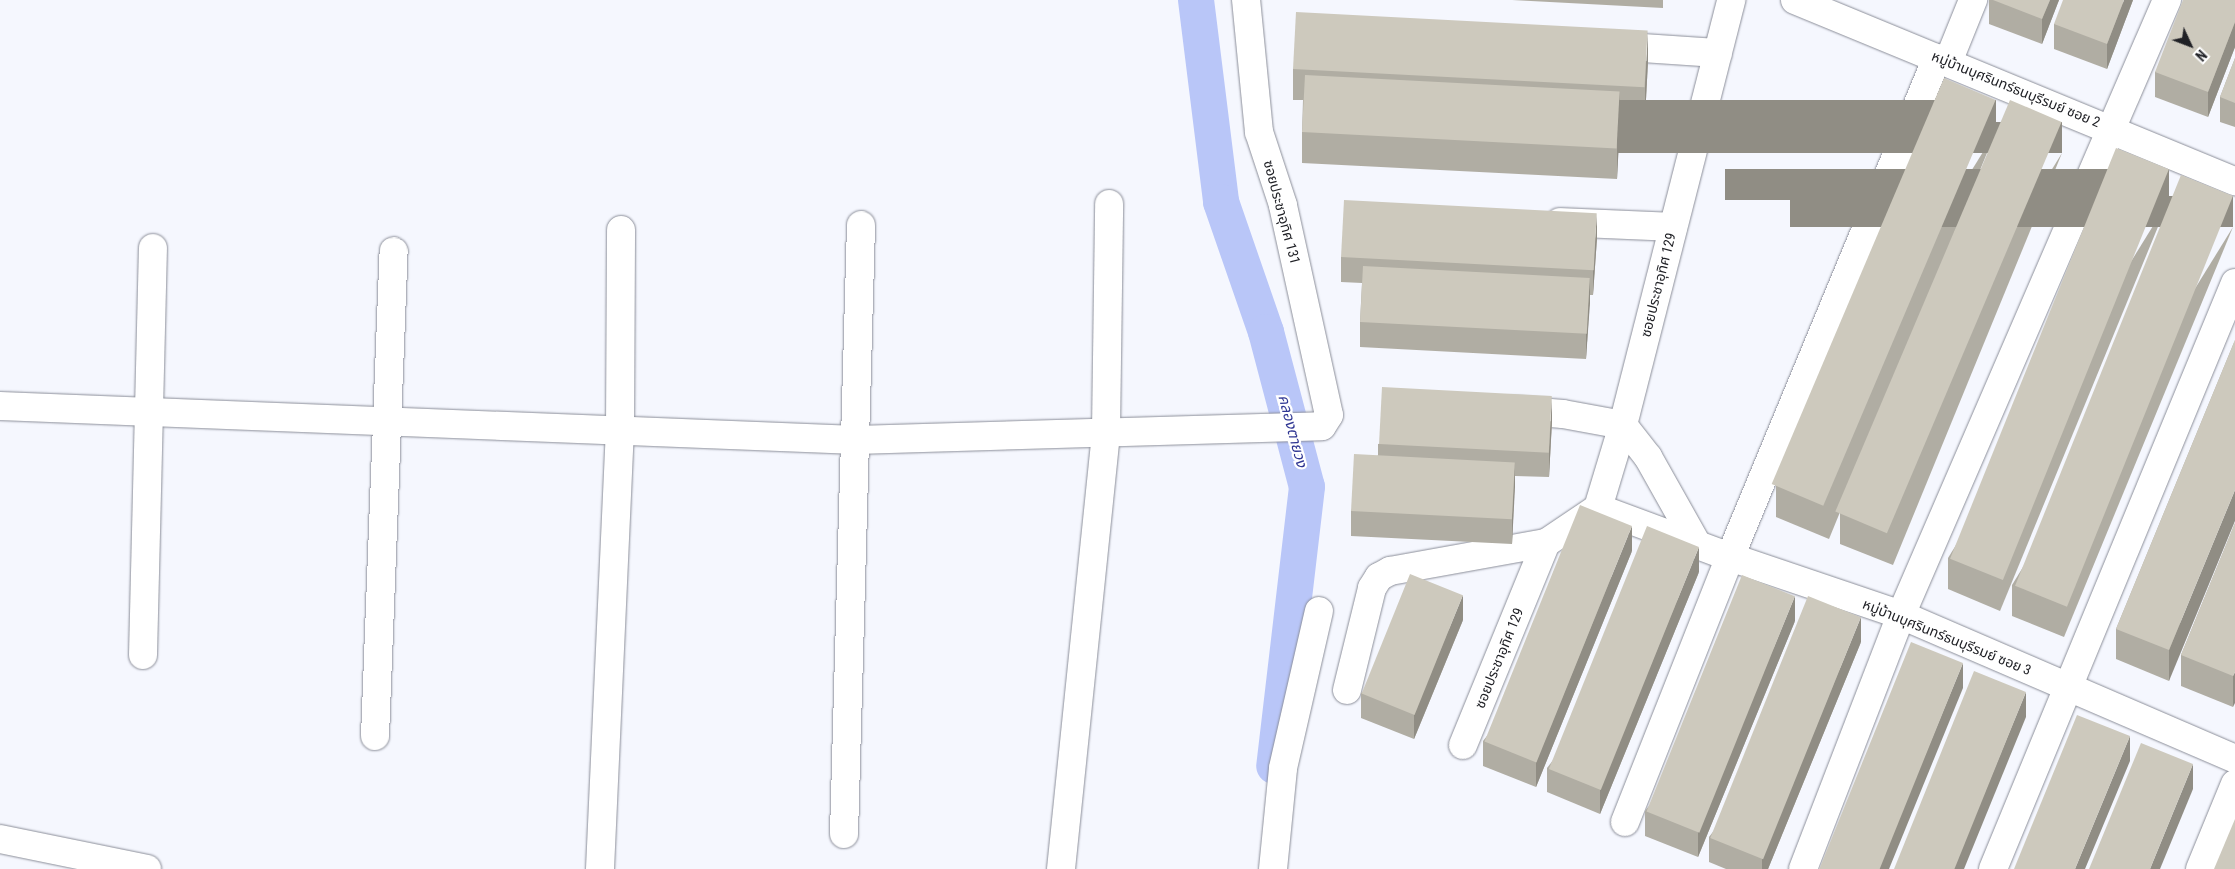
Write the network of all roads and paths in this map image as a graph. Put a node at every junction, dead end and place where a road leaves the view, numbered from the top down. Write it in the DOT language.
graph roads {
  1 [pos="1246,0"];
  2 [pos="1731,0"];
  3 [pos="1795,0"];
  4 [pos="1973,0"];
  5 [pos="2167,0"];
  6 [pos="1590,45"];
  7 [pos="1718,53"];
  8 [pos="1943,60"];
  9 [pos="2111,128"];
  10 [pos="2235,181"];
  11 [pos="1109,204"];
  12 [pos="1534,221"];
  13 [pos="861,225"];
  14 [pos="1673,227"];
  15 [pos="621,230"];
  16 [pos="153,248"];
  17 [pos="394,251"];
  18 [pos="2235,283"];
  19 [pos="0,406"];
  20 [pos="1488,408"];
  21 [pos="149,411"];
  22 [pos="389,421"];
  23 [pos="1623,425"];
  24 [pos="620,429"];
  25 [pos="1106,430"];
  26 [pos="856,440"];
  27 [pos="1598,508"];
  28 [pos="1546,543"];
  29 [pos="1698,546"];
  30 [pos="1730,557"];
  31 [pos="1319,611"];
  32 [pos="1901,615"];
  33 [pos="143,655"];
  34 [pos="2068,687"];
  35 [pos="1347,690"];
  36 [pos="374,736"];
  37 [pos="1463,746"];
  38 [pos="2235,759"];
  39 [pos="2235,784"];
  40 [pos="1625,822"];
  41 [pos="844,834"];
  42 [pos="0,839"];
  43 [pos="132,868"];
  44 [pos="600,869"];
  45 [pos="1061,869"];
  46 [pos="1272,869"];
  47 [pos="1803,869"];
  48 [pos="1993,869"];
  49 [pos="2200,869"];
  1 -- 25 [label="street, ซอยประชาอุทิศ 131"];
  2 -- 7 [label="street, ซอยประชาอุทิศ 129"];
  3 -- 8 [label="street, หมู่บ้านบุศรินทร์ธนบุรีรมย์ ซอย 2"];
  4 -- 8 [label="street"];
  5 -- 9 [label="street"];
  6 -- 7 [label="street"];
  7 -- 14 [label="street, ซอยประชาอุทิศ 129"];
  8 -- 9 [label="street, หมู่บ้านบุศรินทร์ธนบุรีรมย์ ซอย 2"];
  8 -- 30 [label="street"];
  9 -- 10 [label="street, หมู่บ้านบุศรินทร์ธนบุรีรมย์ ซอย 2"];
  9 -- 32 [label="street"];
  11 -- 25 [label="street"];
  12 -- 14 [label="street"];
  13 -- 26 [label="street"];
  14 -- 23 [label="street, ซอยประชาอุทิศ 129"];
  15 -- 24 [label="street"];
  16 -- 21 [label="street"];
  17 -- 22 [label="street"];
  18 -- 34 [label="street"];
  19 -- 21 [label="street"];
  20 -- 23 [label="street"];
  21 -- 22 [label="street"];
  21 -- 33 [label="street"];
  22 -- 24 [label="street"];
  22 -- 36 [label="street"];
  23 -- 27 [label="street, ซอยประชาอุทิศ 129"];
  23 -- 29 [label="street"];
  24 -- 26 [label="street"];
  24 -- 44 [label="street"];
  25 -- 26 [label="street"];
  25 -- 45 [label="street"];
  26 -- 41 [label="street"];
  27 -- 28 [label="street"];
  27 -- 29 [label="street, หมู่บ้านบุศรินทร์ธนบุรีรมย์ ซอย 3"];
  28 -- 35 [label="street"];
  28 -- 37 [label="street, ซอยประชาอุทิศ 129"];
  29 -- 30 [label="street, หมู่บ้านบุศรินทร์ธนบุรีรมย์ ซอย 3"];
  30 -- 32 [label="street, หมู่บ้านบุศรินทร์ธนบุรีรมย์ ซอย 3"];
  30 -- 40 [label="street"];
  31 -- 46 [label="street"];
  32 -- 34 [label="street, หมู่บ้านบุศรินทร์ธนบุรีรมย์ ซอย 3"];
  32 -- 47 [label="street"];
  34 -- 38 [label="street, หมู่บ้านบุศรินทร์ธนบุรีรมย์ ซอย 3"];
  34 -- 48 [label="street"];
  39 -- 49 [label="street"];
  42 -- 43 [label="street"];
}
